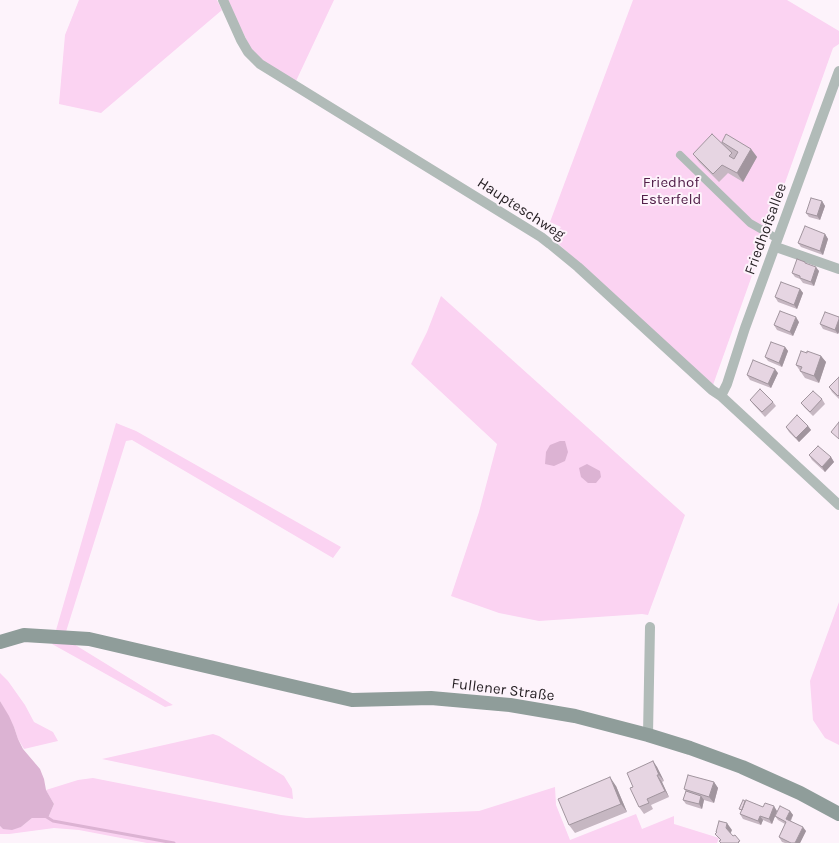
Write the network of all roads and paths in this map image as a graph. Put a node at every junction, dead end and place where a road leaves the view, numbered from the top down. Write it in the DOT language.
graph roads {
  1 [pos="223,0"];
  2 [pos="839,71"];
  3 [pos="680,155"];
  4 [pos="777,243"];
  5 [pos="839,269"];
  6 [pos="721,396"];
  7 [pos="839,505"];
  8 [pos="650,627"];
  9 [pos="0,642"];
  10 [pos="648,735"];
  11 [pos="839,814"];
  1 -- 6 [label="street, Haupteschweg"];
  2 -- 4 [label="street, Friedhofsallee"];
  3 -- 4 [label="street"];
  4 -- 5 [label="street"];
  4 -- 6 [label="street, Friedhofsallee"];
  6 -- 7 [label="street, Haupteschweg"];
  8 -- 10 [label="street"];
  9 -- 10 [label="main road, Fullener Straße"];
  10 -- 11 [label="main road, Fullener Straße"];
}
